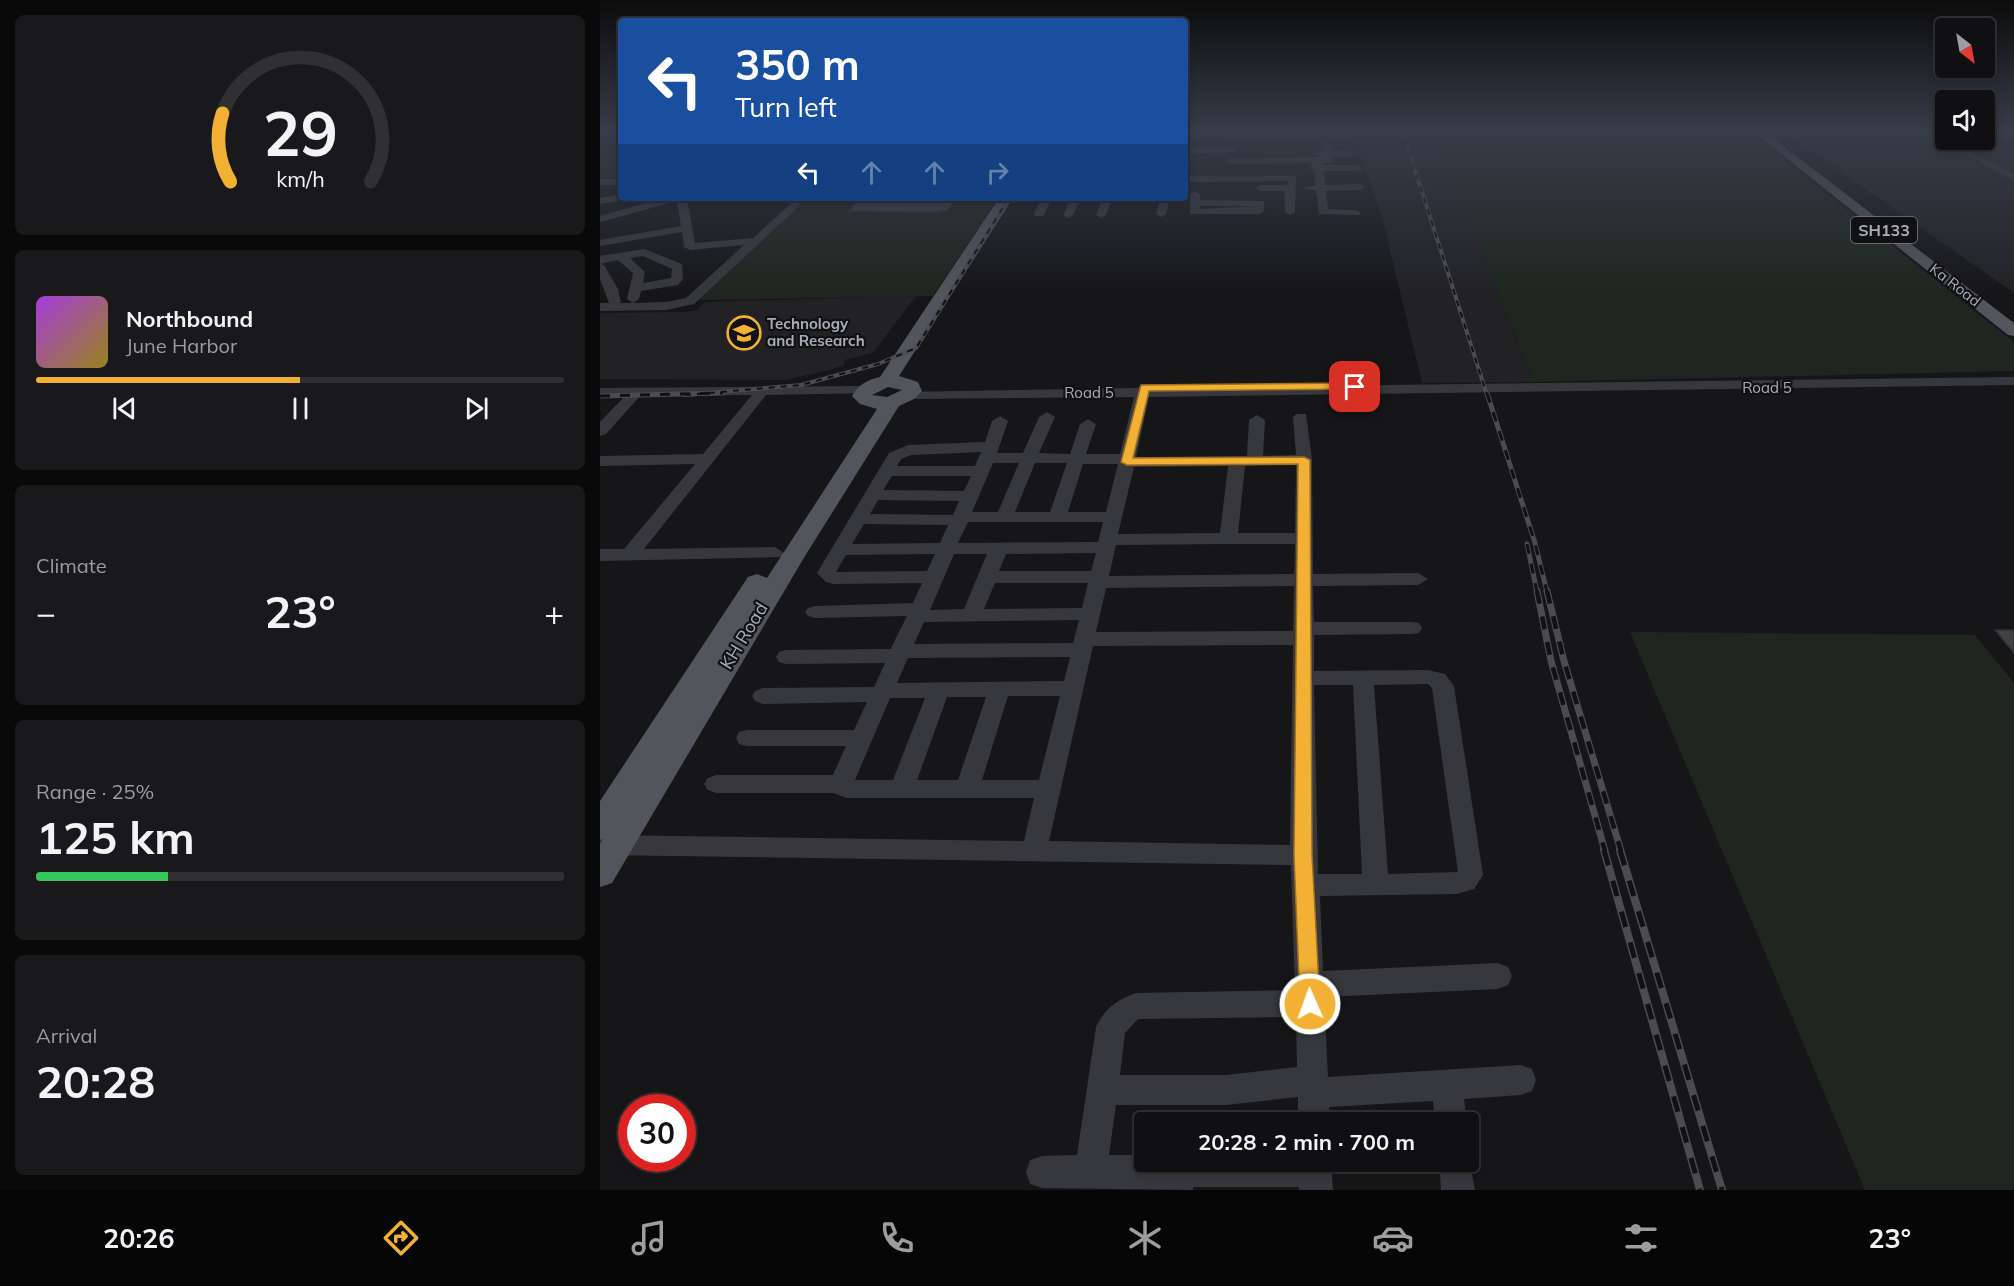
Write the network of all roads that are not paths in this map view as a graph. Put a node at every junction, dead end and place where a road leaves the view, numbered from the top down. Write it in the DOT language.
graph roads {
  1 [pos="1204,185"];
  2 [pos="1260,185"];
  3 [pos="1292,185"];
  4 [pos="1299,185"];
  5 [pos="1322,185"];
  6 [pos="1832,185"];
  7 [pos="1321,196"];
  8 [pos="1192,197"];
  9 [pos="618,198"];
  10 [pos="600,201"];
  11 [pos="665,201"];
  12 [pos="677,201"];
  13 [pos="800,201"];
  14 [pos="1004,201"];
  15 [pos="1012,201"];
  16 [pos="1045,201"];
  17 [pos="1075,201"];
  18 [pos="1107,201"];
  19 [pos="1164,201"];
  20 [pos="1290,212"];
  21 [pos="1356,213"];
  22 [pos="1038,214"];
  23 [pos="1161,214"];
  24 [pos="1068,215"];
  25 [pos="1101,215"];
  26 [pos="600,219"];
  27 [pos="686,228"];
  28 [pos="756,241"];
  29 [pos="600,243"];
  30 [pos="1912,246"];
  31 [pos="619,255"];
  32 [pos="600,260"];
  33 [pos="600,268"];
  34 [pos="635,288"];
  35 [pos="600,307"];
  36 [pos="616,307"];
  37 [pos="632,307"];
  38 [pos="2014,320"];
  39 [pos="2014,331"];
  40 [pos="2014,381"];
  41 [pos="2014,386"];
  42 [pos="1521,388"];
  43 [pos="1144,390"];
  44 [pos="600,392"];
  45 [pos="888,392"];
  46 [pos="759,396"];
  47 [pos="600,397"];
  48 [pos="633,397"];
  49 [pos="1047,417"];
  50 [pos="1301,417"];
  51 [pos="1257,420"];
  52 [pos="1000,421"];
  53 [pos="1088,424"];
  54 [pos="600,431"];
  55 [pos="1029,458"];
  56 [pos="1077,458"];
  57 [pos="707,459"];
  58 [pos="986,459"];
  59 [pos="600,460"];
  60 [pos="1127,460"];
  61 [pos="1304,460"];
  62 [pos="1246,461"];
  63 [pos="886,471"];
  64 [pos="872,495"];
  65 [pos="970,496"];
  66 [pos="1004,517"];
  67 [pos="1057,517"];
  68 [pos="1114,517"];
  69 [pos="857,519"];
  70 [pos="960,519"];
  71 [pos="1304,538"];
  72 [pos="1228,539"];
  73 [pos="1107,544"];
  74 [pos="947,548"];
  75 [pos="999,548"];
  76 [pos="838,550"];
  77 [pos="775,554"];
  78 [pos="600,555"];
  79 [pos="629,555"];
  80 [pos="934,577"];
  81 [pos="987,577"];
  82 [pos="1099,579"];
  83 [pos="1418,579"];
  84 [pos="1304,580"];
  85 [pos="815,612"];
  86 [pos="918,613"];
  87 [pos="1091,614"];
  88 [pos="972,615"];
  89 [pos="1412,628"];
  90 [pos="1304,634"];
  91 [pos="1083,645"];
  92 [pos="899,654"];
  93 [pos="786,657"];
  94 [pos="1303,678"];
  95 [pos="1363,678"];
  96 [pos="1073,688"];
  97 [pos="938,691"];
  98 [pos="999,691"];
  99 [pos="882,692"];
  100 [pos="763,696"];
  101 [pos="747,738"];
  102 [pos="861,738"];
  103 [pos="716,784"];
  104 [pos="841,784"];
  105 [pos="968,787"];
  106 [pos="902,789"];
  107 [pos="1049,789"];
  108 [pos="606,839"];
  109 [pos="1034,851"];
  110 [pos="1303,855"];
  111 [pos="600,873"];
  112 [pos="1306,885"];
  113 [pos="1376,885"];
  114 [pos="1498,976"];
  115 [pos="1310,994"];
  116 [pos="1521,1080"];
  117 [pos="1447,1085"];
  118 [pos="1103,1090"];
  119 [pos="1313,1099"];
  120 [pos="1450,1112"];
  121 [pos="1042,1172"];
  122 [pos="1456,1172"];
  123 [pos="1316,1174"];
  124 [pos="1089,1180"];
  125 [pos="1176,1181"];
  126 [pos="1458,1190"];
  1 -- 8 [label="street"];
  2 -- 8 [label="street"];
  3 -- 20 [label="street"];
  4 -- 7 [label="street"];
  5 -- 7 [label="street"];
  6 -- 30 [label="main road, Ka Road / SH133"];
  7 -- 7 [label="street"];
  7 -- 21 [label="street"];
  9 -- 10 [label="street"];
  11 -- 26 [label="street"];
  12 -- 27 [label="street"];
  13 -- 28 [label="street"];
  14 -- 45 [label="main road, KH Road"];
  15 -- 45 [label="main road, KH Road"];
  16 -- 22 [label="street"];
  17 -- 24 [label="street"];
  18 -- 25 [label="street"];
  19 -- 23 [label="street"];
  27 -- 28 [label="street"];
  27 -- 29 [label="street"];
  28 -- 37 [label="street"];
  30 -- 38 [label="main road, Ka Road / SH133"];
  30 -- 39 [label="main road, Ka Road / SH133"];
  31 -- 32 [label="street"];
  31 -- 34 [label="street"];
  31 -- 34 [label="street"];
  33 -- 36 [label="street"];
  34 -- 37 [label="street"];
  35 -- 36 [label="street"];
  36 -- 37 [label="street"];
  40 -- 42 [label="street, Road 5"];
  41 -- 42 [label="street, Road 5"];
  42 -- 43 [label="street, Road 5"];
  43 -- 45 [label="street, Road 5"];
  43 -- 60 [label="street"];
  44 -- 45 [label="street, Road 5"];
  45 -- 46 [label="street, Road 5"];
  45 -- 77 [label="main road, KH Road"];
  45 -- 108 [label="main road, KH Road"];
  46 -- 48 [label="street, Road 5"];
  46 -- 57 [label="street"];
  47 -- 48 [label="street, Road 5"];
  48 -- 54 [label="street"];
  49 -- 55 [label="street"];
  50 -- 61 [label="street"];
  51 -- 62 [label="street"];
  52 -- 58 [label="street"];
  53 -- 56 [label="street"];
  55 -- 56 [label="street"];
  55 -- 58 [label="street"];
  55 -- 66 [label="street"];
  56 -- 60 [label="street"];
  56 -- 67 [label="street"];
  57 -- 59 [label="street"];
  57 -- 79 [label="street"];
  58 -- 63 [label="street"];
  58 -- 63 [label="street"];
  58 -- 65 [label="street"];
  60 -- 62 [label="street"];
  60 -- 68 [label="street"];
  61 -- 62 [label="street"];
  61 -- 71 [label="street"];
  62 -- 72 [label="street"];
  63 -- 64 [label="street"];
  64 -- 65 [label="street"];
  64 -- 69 [label="street"];
  65 -- 70 [label="street"];
  66 -- 67 [label="street"];
  66 -- 70 [label="street"];
  67 -- 68 [label="street"];
  68 -- 73 [label="street"];
  69 -- 70 [label="street"];
  69 -- 76 [label="street"];
  70 -- 74 [label="street"];
  71 -- 72 [label="street"];
  71 -- 84 [label="street"];
  72 -- 73 [label="street"];
  73 -- 75 [label="street"];
  73 -- 82 [label="street"];
  74 -- 75 [label="street"];
  74 -- 76 [label="street"];
  74 -- 80 [label="street"];
  75 -- 81 [label="street"];
  76 -- 80 [label="street"];
  77 -- 79 [label="street"];
  77 -- 108 [label="main road, KH Road"];
  78 -- 79 [label="street"];
  80 -- 86 [label="street"];
  81 -- 82 [label="street"];
  81 -- 88 [label="street"];
  82 -- 84 [label="street"];
  82 -- 87 [label="street"];
  83 -- 84 [label="street"];
  84 -- 90 [label="street"];
  85 -- 86 [label="street"];
  86 -- 88 [label="street"];
  86 -- 92 [label="street"];
  87 -- 88 [label="street"];
  87 -- 91 [label="street"];
  89 -- 90 [label="street"];
  90 -- 91 [label="street"];
  90 -- 94 [label="street"];
  91 -- 92 [label="street"];
  91 -- 96 [label="street"];
  92 -- 93 [label="street"];
  92 -- 99 [label="street"];
  94 -- 95 [label="street"];
  94 -- 110 [label="street"];
  95 -- 113 [label="street"];
  95 -- 113 [label="street"];
  96 -- 98 [label="street"];
  96 -- 107 [label="street"];
  97 -- 98 [label="street"];
  97 -- 99 [label="street"];
  97 -- 106 [label="street"];
  98 -- 105 [label="street"];
  99 -- 100 [label="street"];
  99 -- 102 [label="street"];
  101 -- 102 [label="street"];
  102 -- 104 [label="street"];
  103 -- 104 [label="street"];
  104 -- 106 [label="street"];
  105 -- 106 [label="street"];
  105 -- 107 [label="street"];
  107 -- 109 [label="street"];
  108 -- 109 [label="street"];
  108 -- 111 [label="main road, KH Road"];
  109 -- 110 [label="street"];
  110 -- 112 [label="street"];
  112 -- 113 [label="street"];
  112 -- 115 [label="street"];
  114 -- 115 [label="street"];
  115 -- 118 [label="street"];
  115 -- 119 [label="street"];
  116 -- 117 [label="street"];
  117 -- 119 [label="street"];
  117 -- 120 [label="street"];
  118 -- 119 [label="street"];
  118 -- 124 [label="street"];
  121 -- 124 [label="street"];
  122 -- 126 [label="street"];
  123 -- 125 [label="street"];
  124 -- 125 [label="street"];
}
